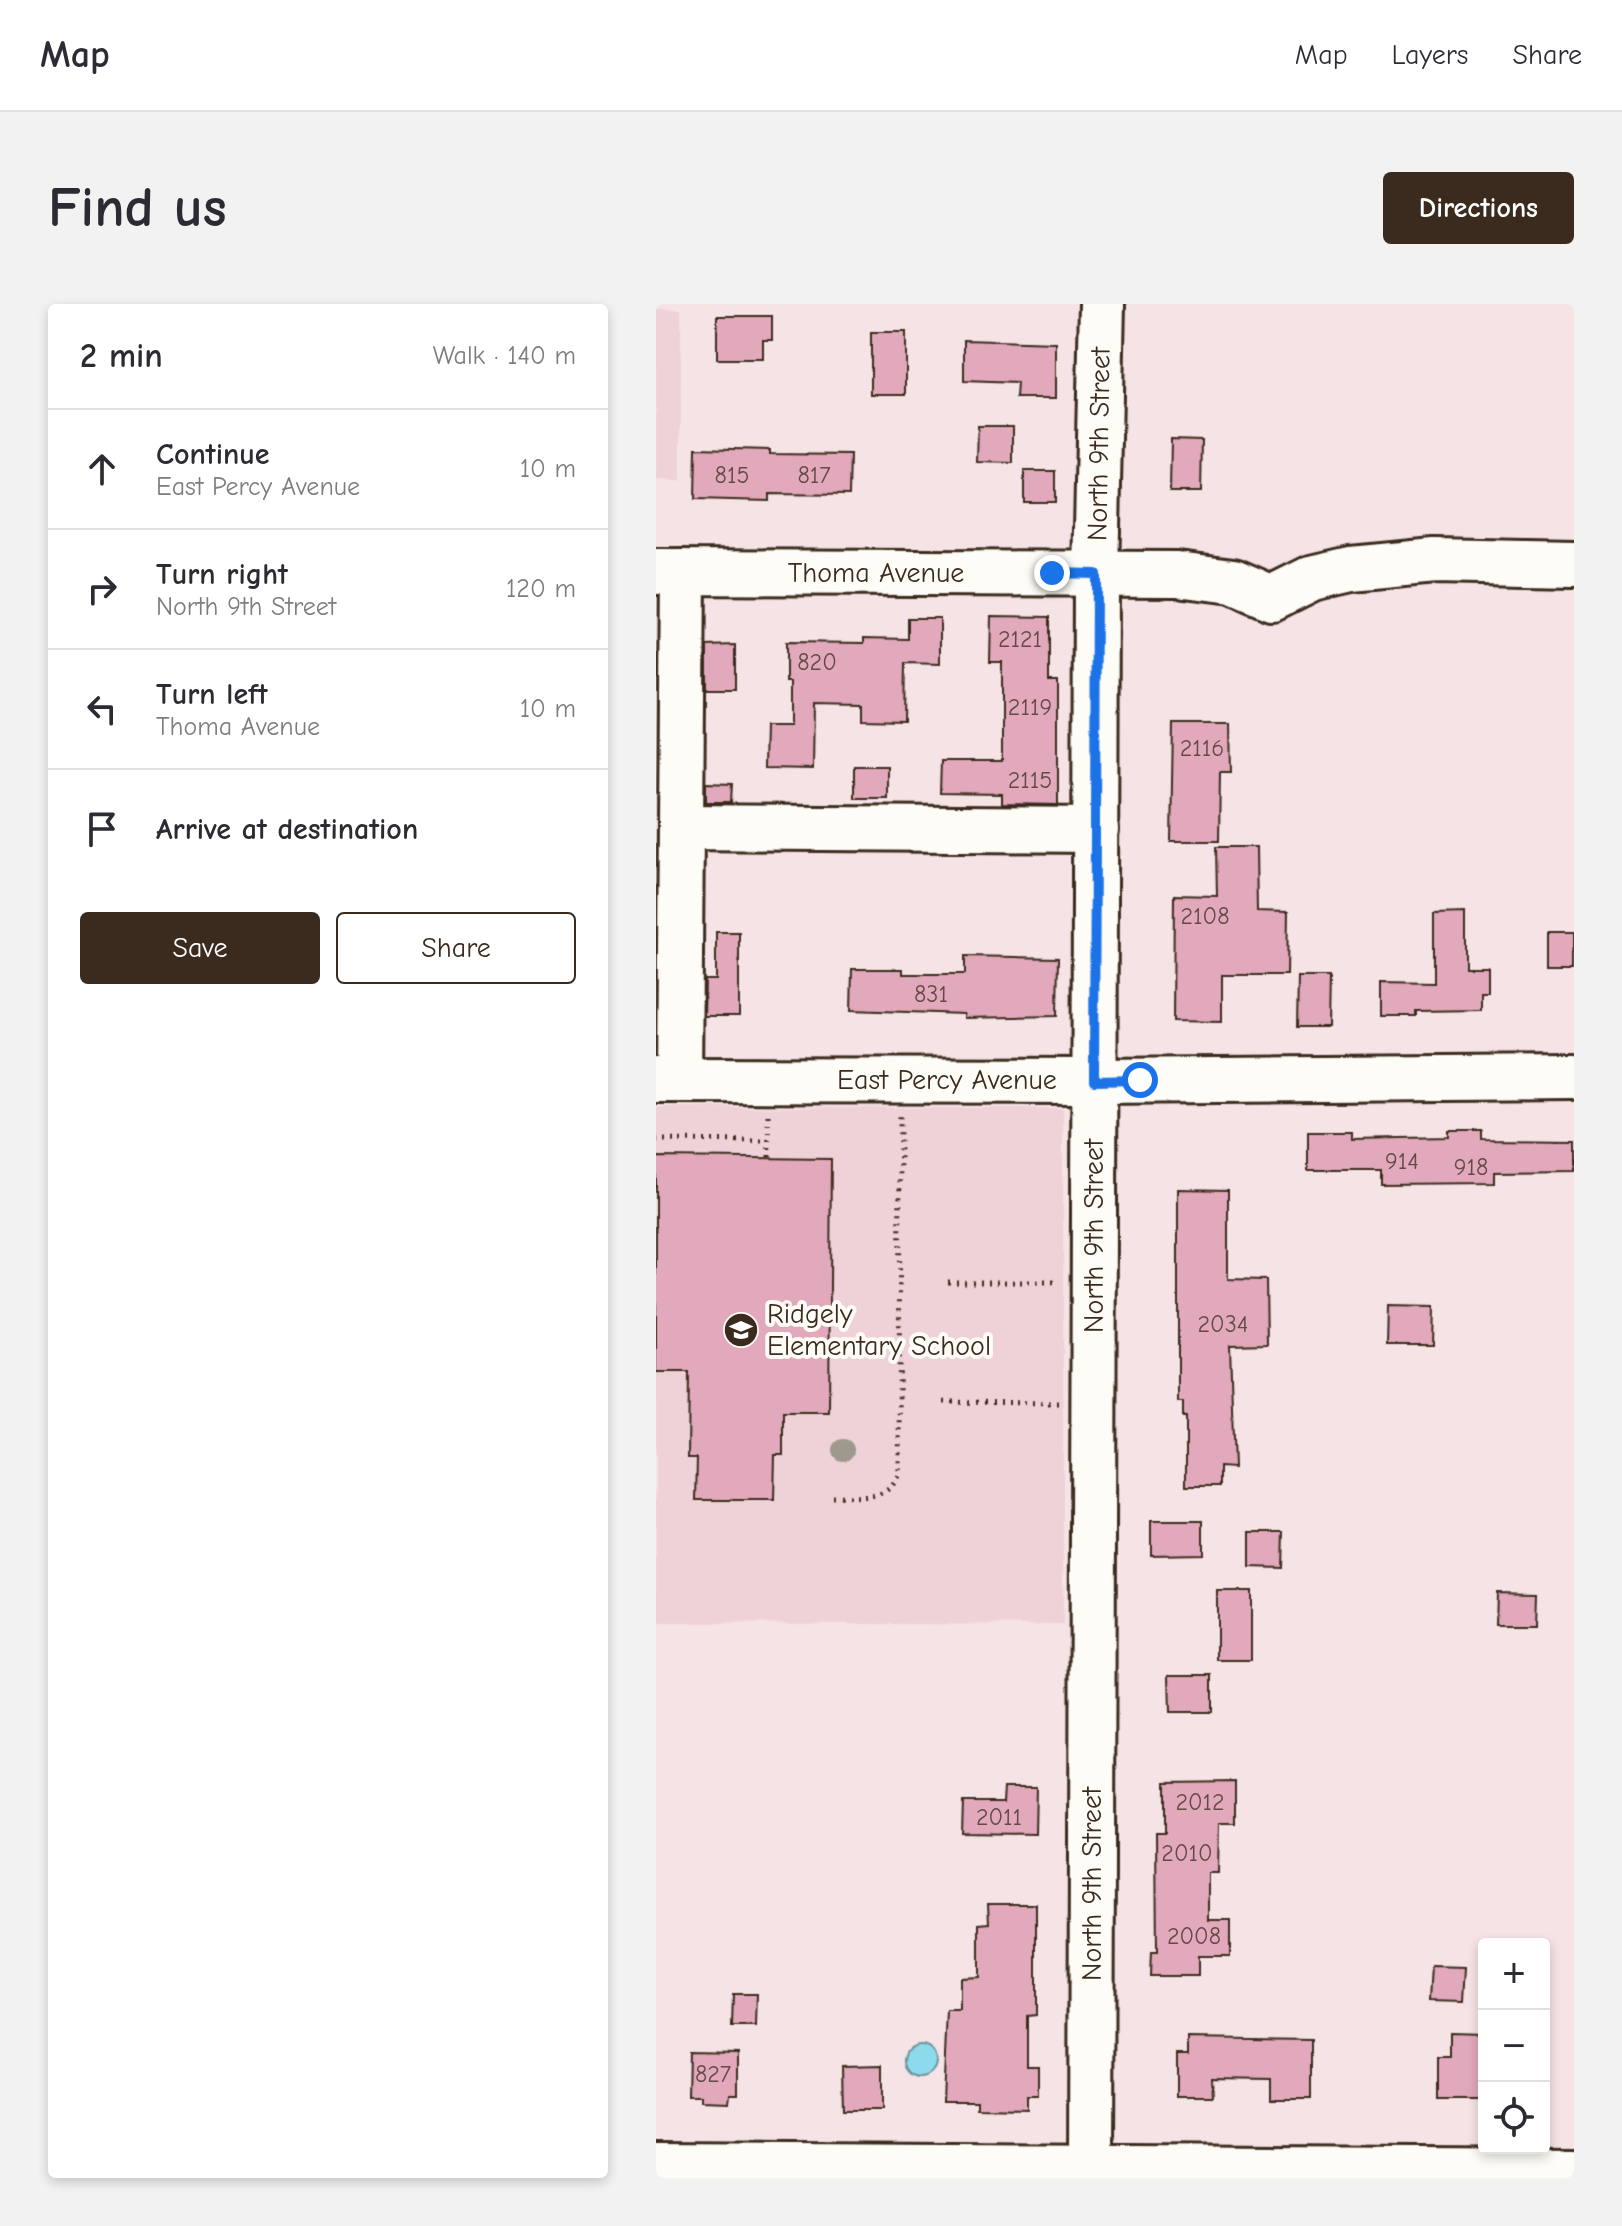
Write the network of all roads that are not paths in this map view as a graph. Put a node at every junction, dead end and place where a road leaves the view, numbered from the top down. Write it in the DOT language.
graph roads {
  1 [pos="1102,304"];
  2 [pos="1574,564"];
  3 [pos="669,572"];
  4 [pos="1096,574"];
  5 [pos="681,827"];
  6 [pos="1096,830"];
  7 [pos="1574,1077"];
  8 [pos="668,1080"];
  9 [pos="1094,1081"];
  10 [pos="1091,2168"];
  11 [pos="666,2170"];
  12 [pos="1574,2171"];
  13 [pos="933,2172"];
  14 [pos="1181,2174"];
  15 [pos="1428,2174"];
  1 -- 4 [label="street, North 9th Street"];
  2 -- 4 [label="street, Thoma Avenue"];
  3 -- 4 [label="street, Thoma Avenue"];
  3 -- 5 [label="street"];
  4 -- 6 [label="street, North 9th Street"];
  5 -- 6 [label="street"];
  5 -- 8 [label="street"];
  6 -- 9 [label="street, North 9th Street"];
  7 -- 9 [label="street, East Percy Avenue"];
  8 -- 9 [label="street, East Percy Avenue"];
  9 -- 10 [label="street, North 9th Street"];
  10 -- 13 [label="street"];
  10 -- 14 [label="street"];
  11 -- 13 [label="street"];
  12 -- 15 [label="street"];
  14 -- 15 [label="street"];
}
